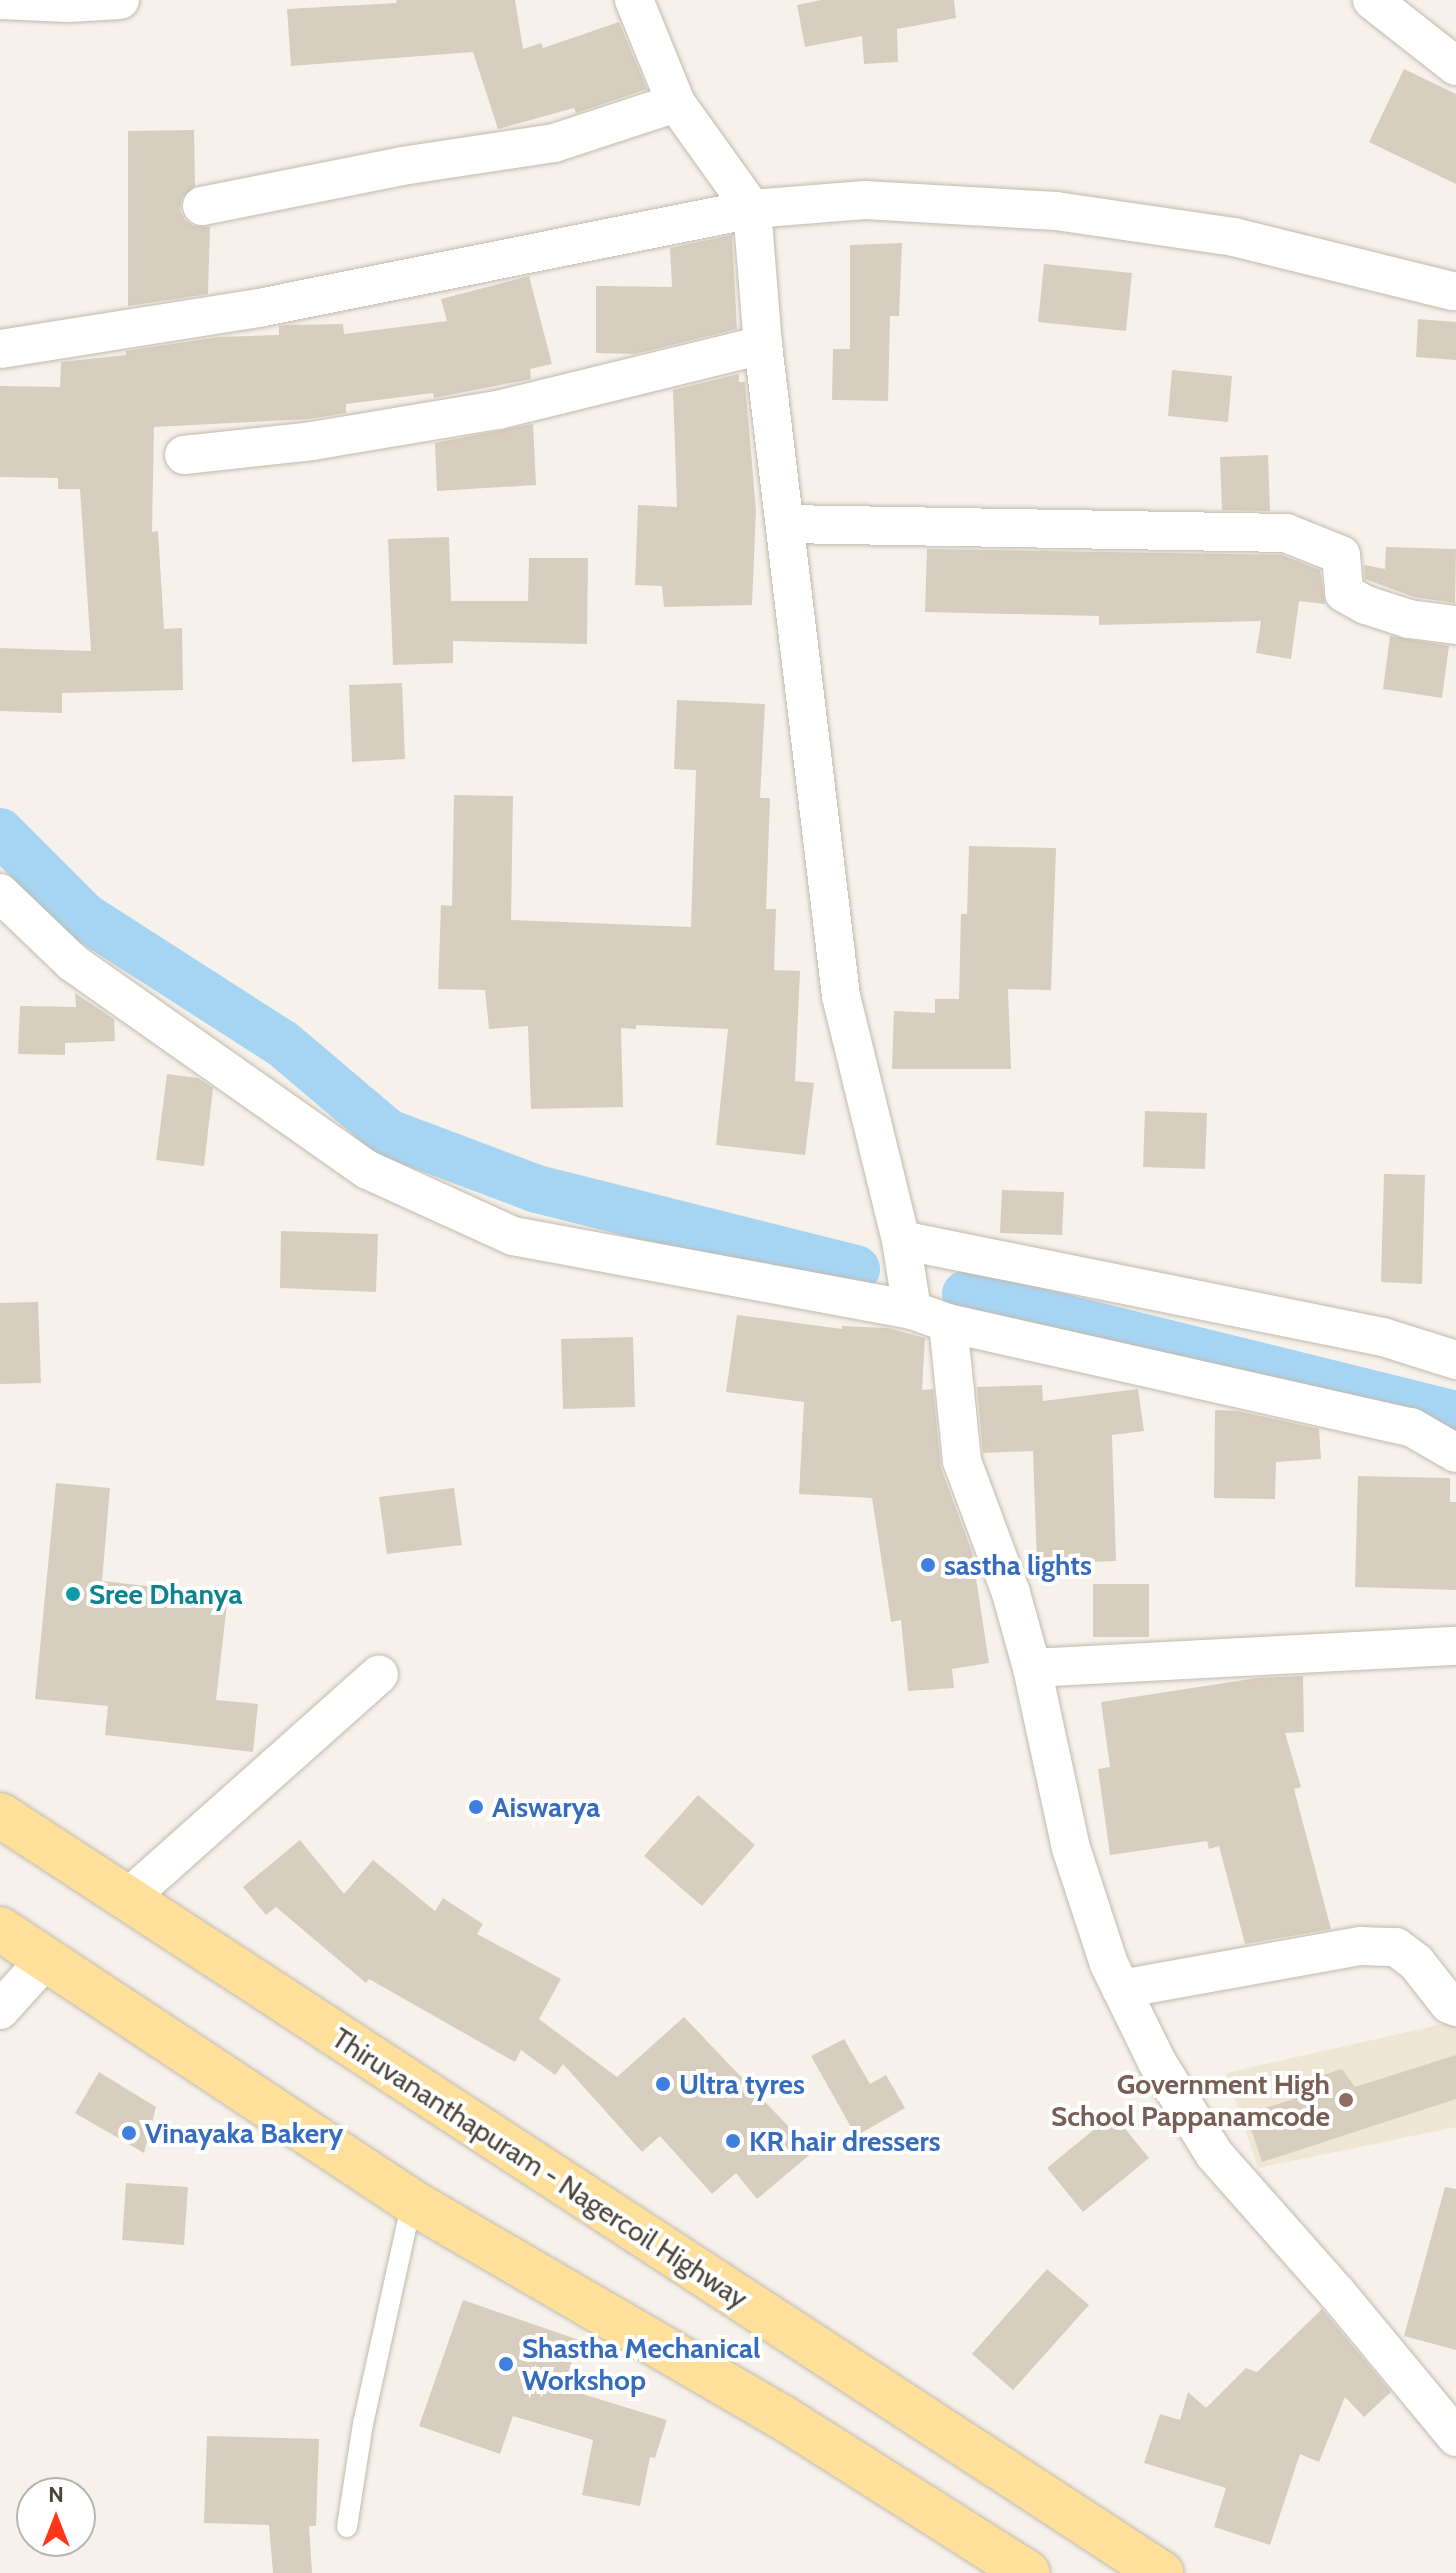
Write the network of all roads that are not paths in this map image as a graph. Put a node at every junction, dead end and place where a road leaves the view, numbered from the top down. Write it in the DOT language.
graph roads {
  1 [pos="0,0"];
  2 [pos="120,0"];
  3 [pos="634,0"];
  4 [pos="1372,0"];
  5 [pos="1456,66"];
  6 [pos="676,103"];
  7 [pos="202,206"];
  8 [pos="752,209"];
  9 [pos="1453,291"];
  10 [pos="763,345"];
  11 [pos="0,349"];
  12 [pos="184,455"];
  13 [pos="786,524"];
  14 [pos="1456,625"];
  15 [pos="0,893"];
  16 [pos="901,1240"];
  17 [pos="912,1310"];
  18 [pos="948,1323"];
  19 [pos="1456,1360"];
  20 [pos="1456,1453"];
  21 [pos="1456,1646"];
  22 [pos="1032,1668"];
  23 [pos="379,1674"];
  24 [pos="0,1815"];
  25 [pos="128,1898"];
  26 [pos="0,1929"];
  27 [pos="46,1959"];
  28 [pos="1121,1989"];
  29 [pos="1456,2007"];
  30 [pos="0,2010"];
  31 [pos="412,2202"];
  32 [pos="1456,2437"];
  33 [pos="347,2527"];
  34 [pos="1028,2573"];
  35 [pos="1161,2573"];
  1 -- 2 [label="street"];
  3 -- 6 [label="street"];
  4 -- 5 [label="street"];
  6 -- 7 [label="street"];
  6 -- 8 [label="street"];
  8 -- 9 [label="street"];
  8 -- 10 [label="street"];
  8 -- 11 [label="street"];
  10 -- 12 [label="street"];
  10 -- 13 [label="street"];
  13 -- 14 [label="street"];
  13 -- 16 [label="street"];
  15 -- 17 [label="street"];
  16 -- 17 [label="street"];
  16 -- 19 [label="street"];
  17 -- 18 [label="street"];
  18 -- 20 [label="street"];
  18 -- 22 [label="street"];
  21 -- 22 [label="street"];
  22 -- 28 [label="street"];
  23 -- 25 [label="street"];
  24 -- 25 [label="main road, Thiruvananthapuram - Nagercoil Highway"];
  25 -- 35 [label="main road, Thiruvananthapuram - Nagercoil Highway"];
  26 -- 27 [label="main road"];
  27 -- 30 [label="street"];
  27 -- 31 [label="main road"];
  28 -- 29 [label="street"];
  28 -- 32 [label="street"];
  31 -- 33 [label="lane"];
  31 -- 34 [label="main road"];
}
